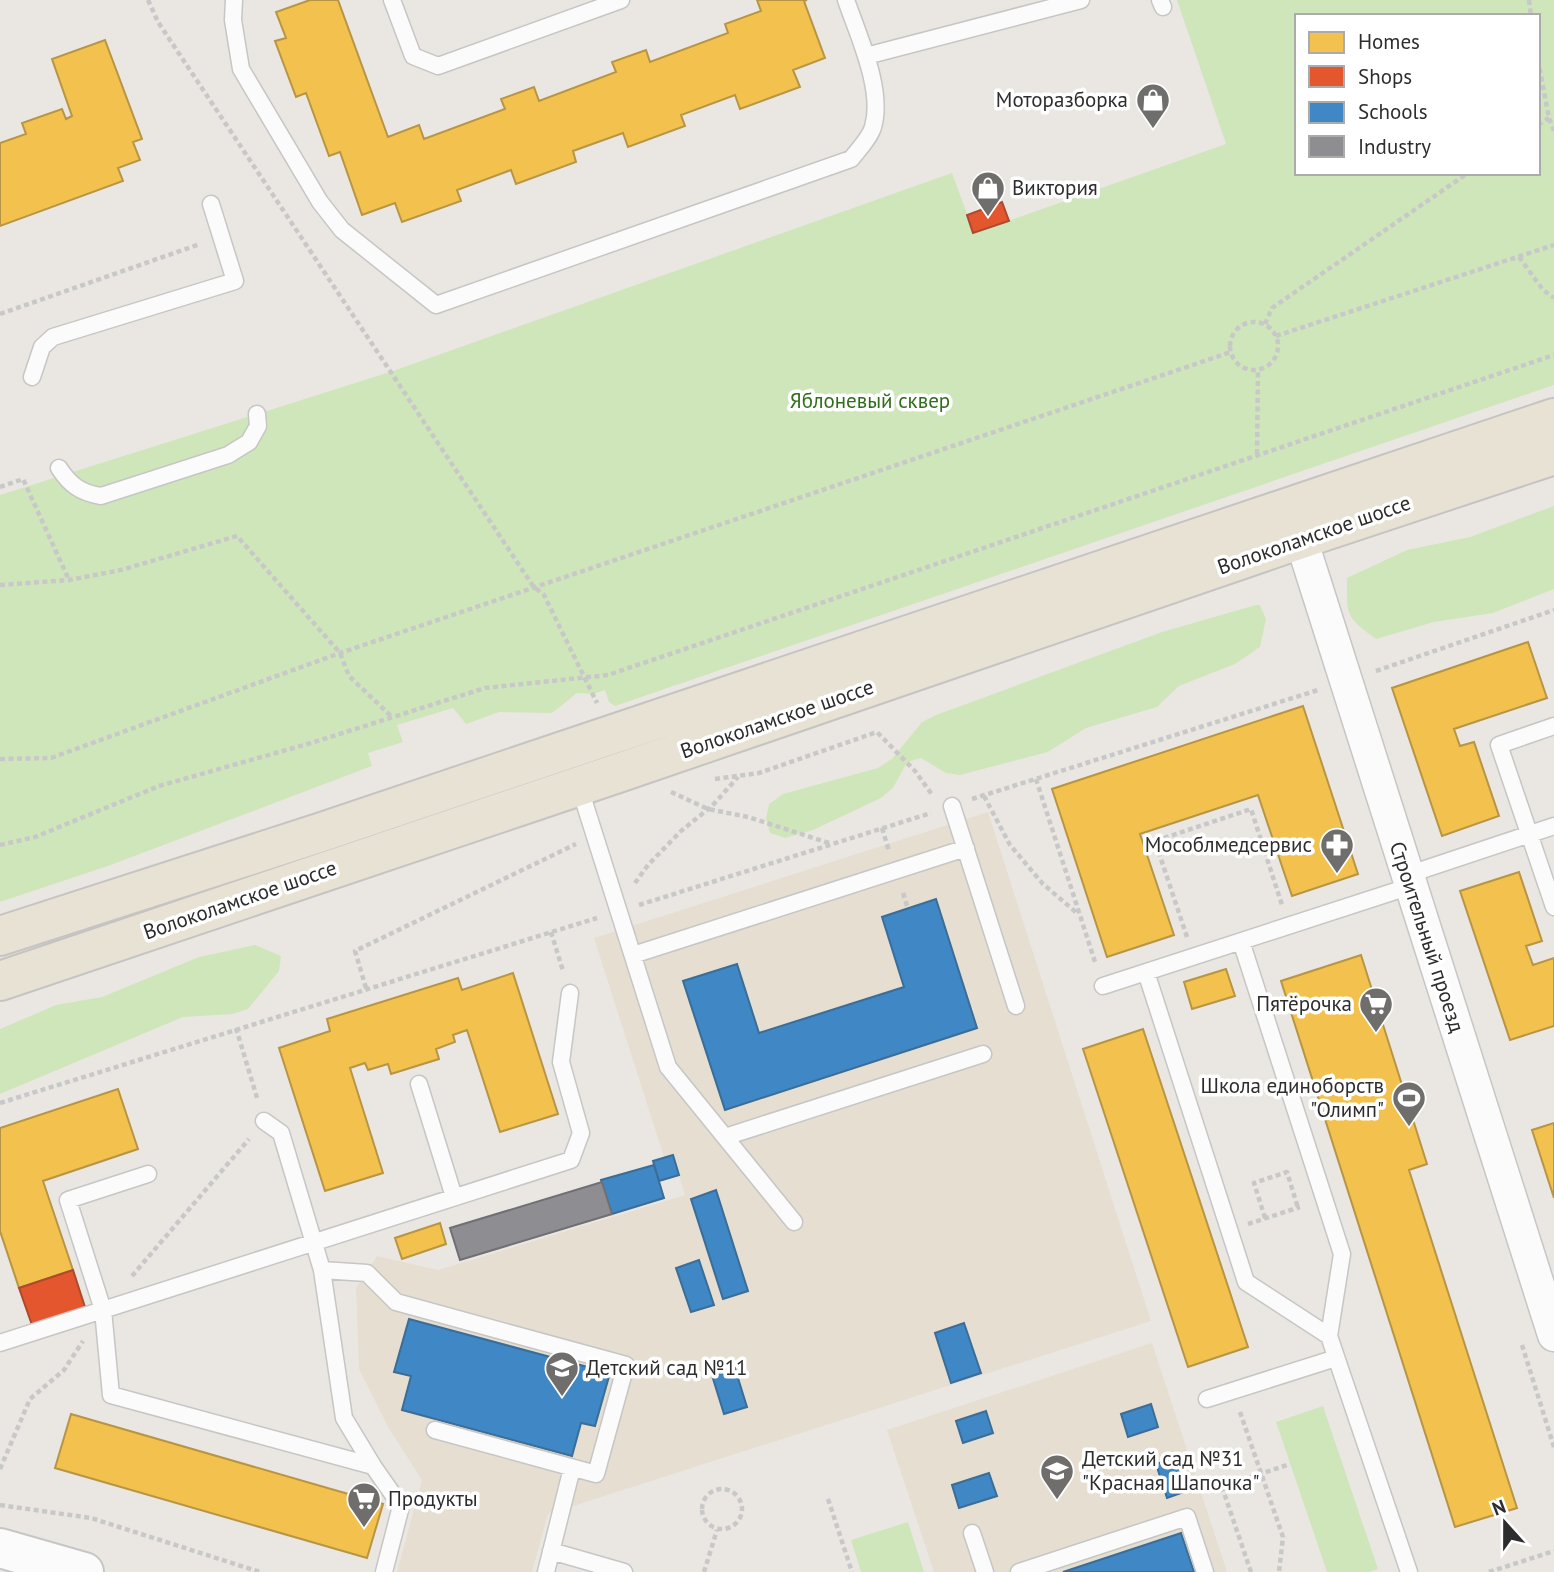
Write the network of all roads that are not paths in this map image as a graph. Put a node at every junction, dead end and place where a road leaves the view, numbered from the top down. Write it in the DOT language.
graph roads {
  1 [pos="234,0"];
  2 [pos="392,0"];
  3 [pos="621,0"];
  4 [pos="846,0"];
  5 [pos="1080,0"];
  6 [pos="866,56"];
  7 [pos="211,204"];
  8 [pos="32,377"];
  9 [pos="257,414"];
  10 [pos="1554,418"];
  11 [pos="1554,455"];
  12 [pos="59,468"];
  13 [pos="1301,539"];
  14 [pos="1554,726"];
  15 [pos="579,786"];
  16 [pos="948,807"];
  17 [pos="1554,826"];
  18 [pos="1529,834"];
  19 [pos="966,848"];
  20 [pos="1409,881"];
  21 [pos="1554,907"];
  22 [pos="0,936"];
  23 [pos="1241,941"];
  24 [pos="633,955"];
  25 [pos="1146,972"];
  26 [pos="0,981"];
  27 [pos="1103,986"];
  28 [pos="570,993"];
  29 [pos="1016,1006"];
  30 [pos="983,1054"];
  31 [pos="419,1084"];
  32 [pos="264,1121"];
  33 [pos="725,1137"];
  34 [pos="148,1174"];
  35 [pos="454,1197"];
  36 [pos="794,1222"];
  37 [pos="315,1242"];
  38 [pos="322,1269"];
  39 [pos="103,1310"];
  40 [pos="1554,1335"];
  41 [pos="1329,1336"];
  42 [pos="0,1343"];
  43 [pos="1336,1357"];
  44 [pos="1207,1399"];
  45 [pos="435,1430"];
  46 [pos="373,1466"];
  47 [pos="572,1468"];
  48 [pos="972,1533"];
  49 [pos="0,1548"];
  50 [pos="551,1550"];
  51 [pos="84,1572"];
  52 [pos="384,1572"];
  53 [pos="546,1572"];
  54 [pos="624,1572"];
  55 [pos="985,1572"];
  56 [pos="1019,1572"];
  57 [pos="1205,1572"];
  58 [pos="1409,1572"];
  1 -- 6 [label="lane"];
  2 -- 3 [label="lane"];
  4 -- 6 [label="lane"];
  5 -- 6 [label="lane"];
  7 -- 8 [label="lane"];
  9 -- 12 [label="lane"];
  10 -- 22 [label="main road, Волоколамское шоссе"];
  11 -- 13 [label="main road, Волоколамское шоссе"];
  13 -- 15 [label="main road, Волоколамское шоссе"];
  13 -- 20 [label="street, Строительный проезд"];
  14 -- 18 [label="lane"];
  15 -- 24 [label="lane"];
  15 -- 26 [label="main road, Волоколамское шоссе"];
  16 -- 19 [label="lane"];
  17 -- 18 [label="lane"];
  18 -- 20 [label="lane"];
  18 -- 21 [label="lane"];
  19 -- 24 [label="lane"];
  19 -- 29 [label="lane"];
  20 -- 23 [label="lane"];
  20 -- 40 [label="street, Строительный проезд"];
  23 -- 25 [label="lane"];
  23 -- 41 [label="lane"];
  24 -- 33 [label="lane"];
  25 -- 27 [label="lane"];
  25 -- 41 [label="lane"];
  28 -- 35 [label="lane"];
  30 -- 33 [label="lane"];
  31 -- 35 [label="lane"];
  32 -- 37 [label="lane"];
  33 -- 36 [label="lane"];
  34 -- 39 [label="lane"];
  35 -- 37 [label="lane"];
  37 -- 38 [label="lane"];
  37 -- 39 [label="lane"];
  38 -- 46 [label="lane"];
  38 -- 47 [label="lane"];
  39 -- 42 [label="lane"];
  39 -- 46 [label="lane"];
  41 -- 43 [label="lane"];
  43 -- 44 [label="lane"];
  43 -- 58 [label="lane"];
  45 -- 47 [label="lane"];
  46 -- 52 [label="lane"];
  47 -- 50 [label="lane"];
  48 -- 55 [label="lane"];
  49 -- 51 [label="street"];
  50 -- 53 [label="lane"];
  50 -- 54 [label="lane"];
  56 -- 57 [label="lane"];
}
